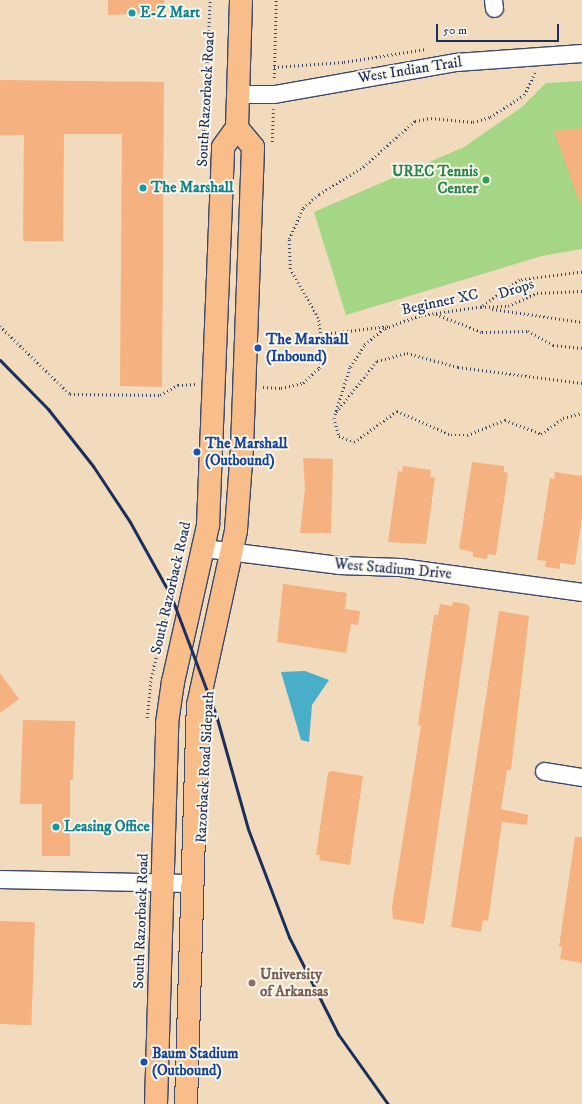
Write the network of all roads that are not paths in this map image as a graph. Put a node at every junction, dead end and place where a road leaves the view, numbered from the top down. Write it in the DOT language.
graph roads {
  1 [pos="241,0"];
  2 [pos="582,53"];
  3 [pos="238,94"];
  4 [pos="237,128"];
  5 [pos="204,548"];
  6 [pos="232,550"];
  7 [pos="582,592"];
  8 [pos="544,771"];
  9 [pos="582,777"];
  10 [pos="0,880"];
  11 [pos="162,883"];
  12 [pos="192,883"];
  13 [pos="156,1104"];
  14 [pos="186,1104"];
  1 -- 3 [label="main road, South Razorback Road"];
  2 -- 3 [label="street, West Indian Trail"];
  3 -- 4 [label="main road, South Razorback Road"];
  4 -- 5 [label="main road, South Razorback Road"];
  4 -- 6 [label="main road"];
  5 -- 6 [label="street, West Stadium Drive"];
  5 -- 11 [label="main road, South Razorback Road"];
  6 -- 7 [label="street, West Stadium Drive"];
  6 -- 12 [label="main road"];
  8 -- 9 [label="street"];
  10 -- 11 [label="street"];
  11 -- 12 [label="street"];
  11 -- 13 [label="main road, South Razorback Road"];
  12 -- 14 [label="main road"];
}
